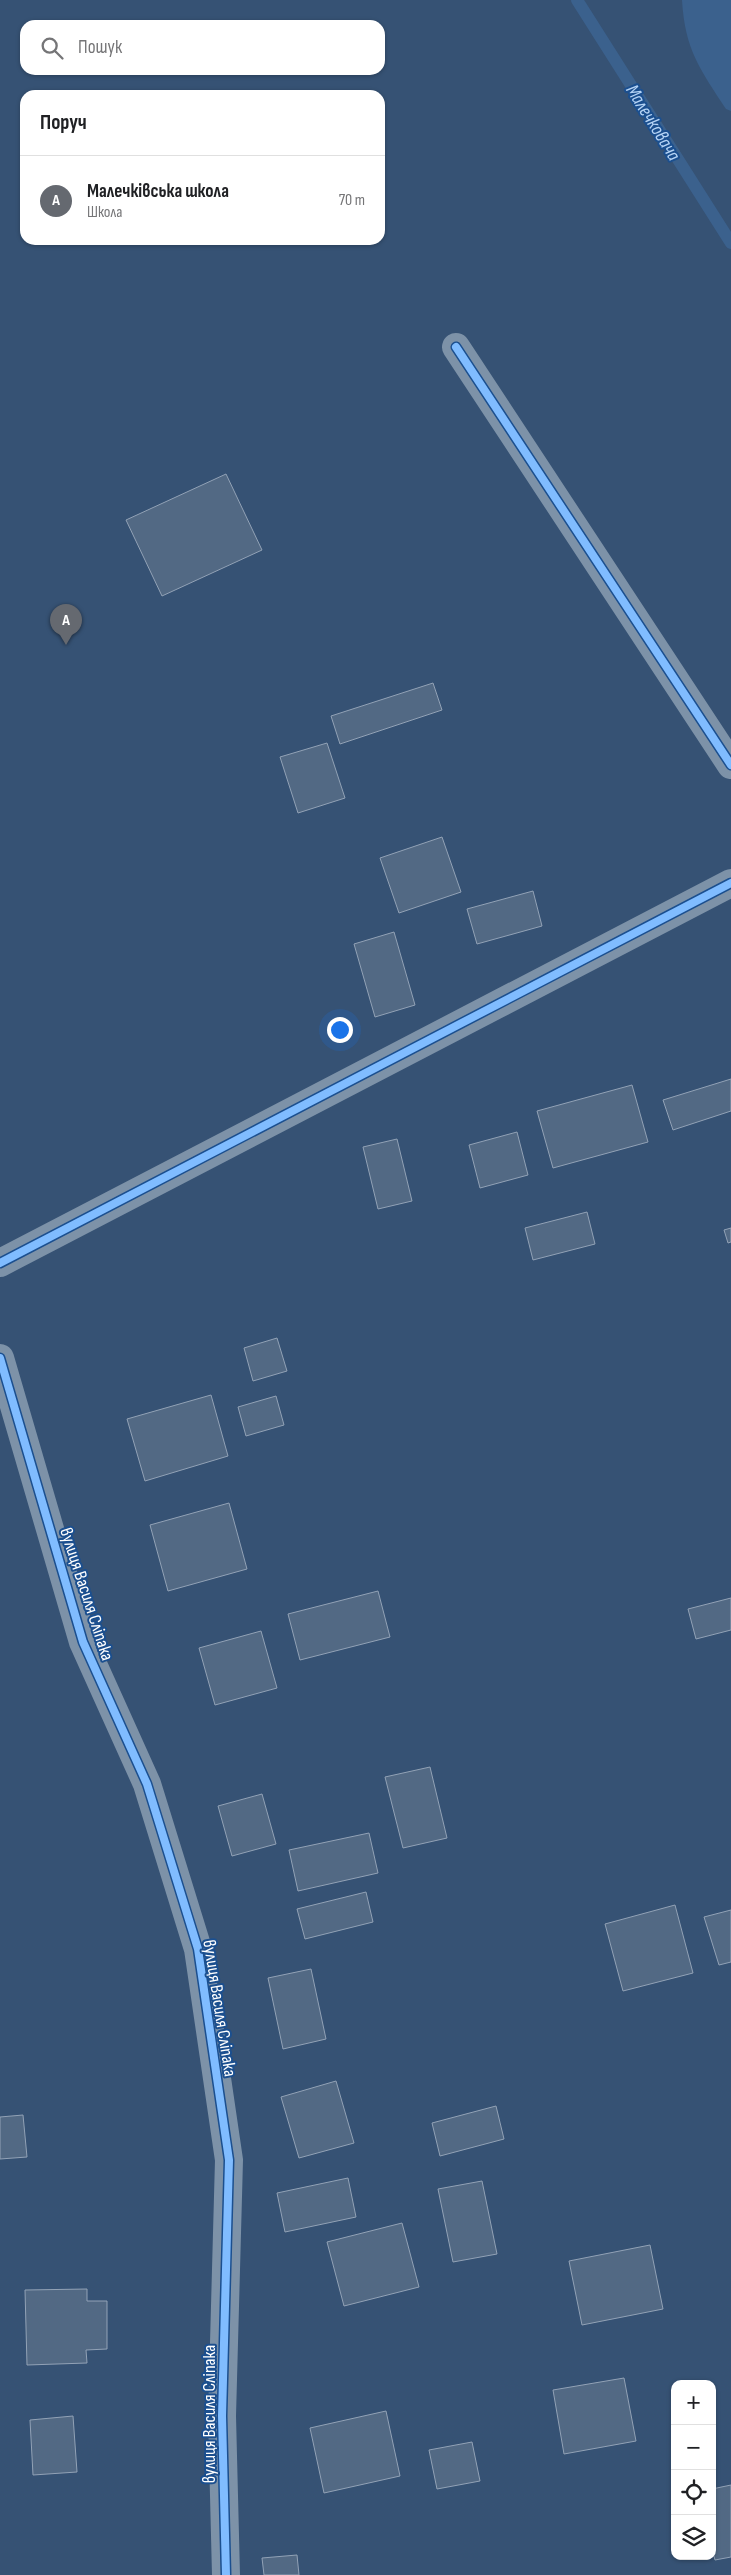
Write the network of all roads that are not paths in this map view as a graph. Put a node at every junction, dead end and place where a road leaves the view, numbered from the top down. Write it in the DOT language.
graph roads {
  1 [pos="456,347"];
  2 [pos="731,765"];
  3 [pos="731,883"];
  4 [pos="0,1263"];
  5 [pos="0,1358"];
  6 [pos="226,2575"];
  1 -- 2 [label="street"];
  3 -- 4 [label="street"];
  5 -- 6 [label="street, вулиця Василя Сліпака"];
}
